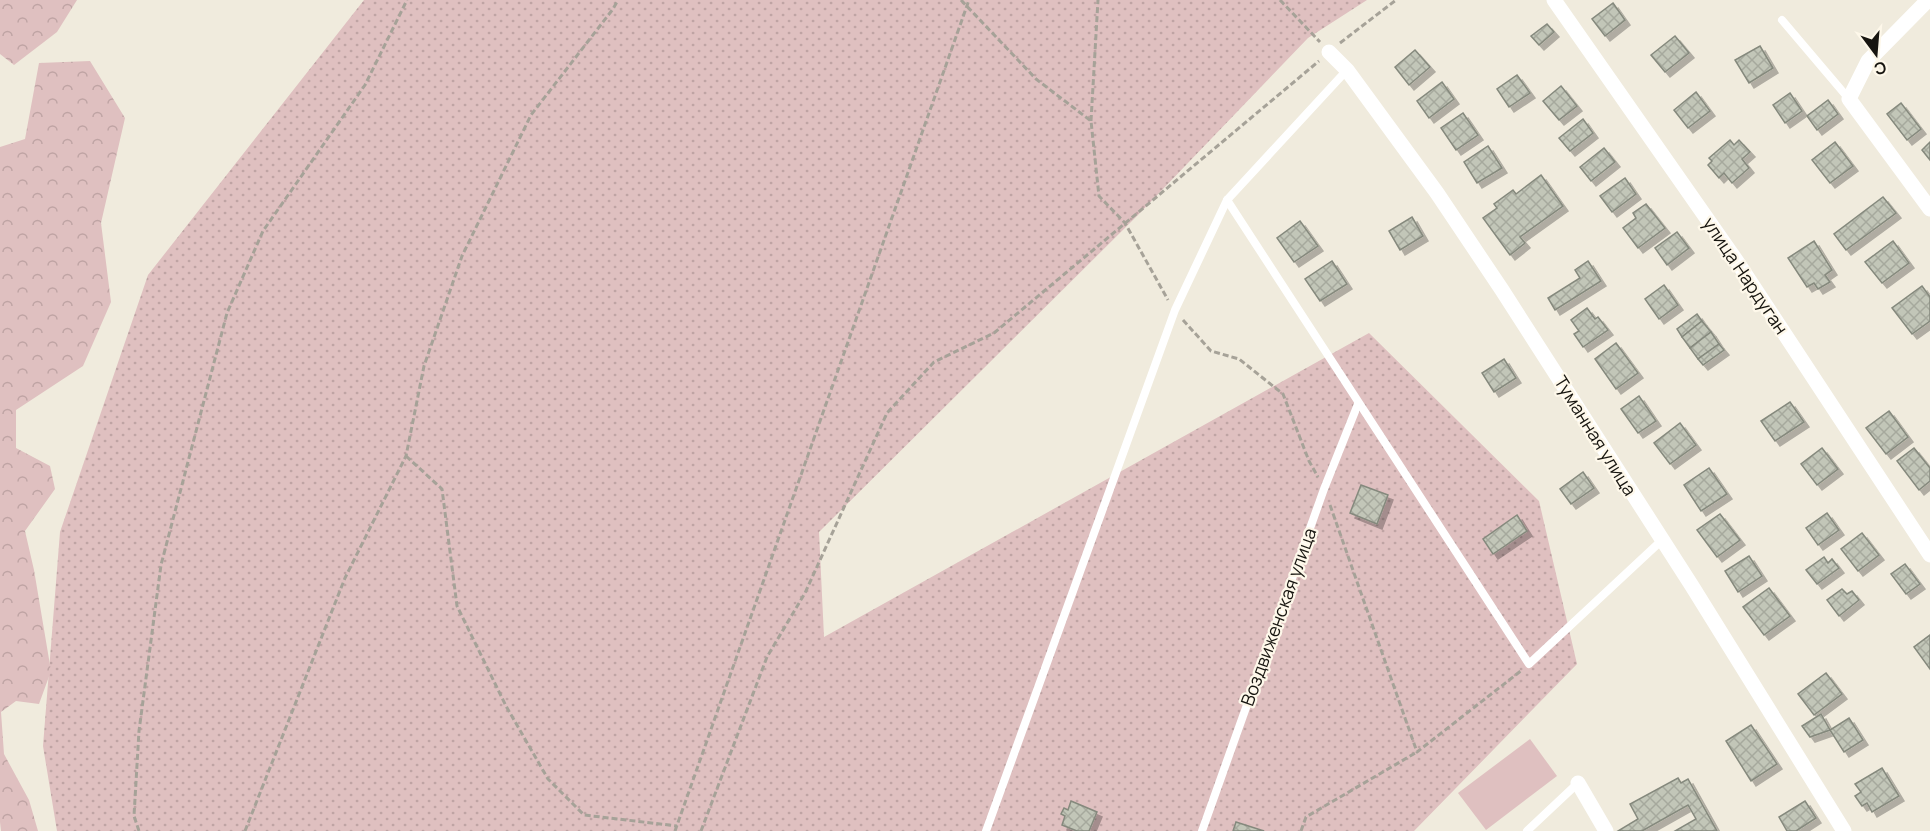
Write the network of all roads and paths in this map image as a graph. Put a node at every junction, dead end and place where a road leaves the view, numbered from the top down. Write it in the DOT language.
graph roads {
  1 [pos="407,0"];
  2 [pos="618,0"];
  3 [pos="961,0"];
  4 [pos="969,0"];
  5 [pos="1098,0"];
  6 [pos="1280,0"];
  7 [pos="1396,0"];
  8 [pos="1554,0"];
  9 [pos="1928,0"];
  10 [pos="967,8"];
  11 [pos="1782,20"];
  12 [pos="1329,52"];
  13 [pos="1347,70"];
  14 [pos="1849,99"];
  15 [pos="1090,121"];
  16 [pos="1227,200"];
  17 [pos="1930,209"];
  18 [pos="1125,223"];
  19 [pos="1175,310"];
  20 [pos="1358,404"];
  21 [pos="406,456"];
  22 [pos="1324,489"];
  23 [pos="1662,541"];
  24 [pos="1930,555"];
  25 [pos="1529,664"];
  26 [pos="1417,752"];
  27 [pos="1578,783"];
  28 [pos="677,826"];
  29 [pos="139,831"];
  30 [pos="244,831"];
  31 [pos="675,831"];
  32 [pos="701,831"];
  33 [pos="986,831"];
  34 [pos="1202,831"];
  35 [pos="1301,831"];
  36 [pos="1527,831"];
  37 [pos="1606,831"];
  38 [pos="1844,831"];
  1 -- 29 [label="path"];
  2 -- 21 [label="path"];
  3 -- 10 [label="path"];
  4 -- 10 [label="path"];
  5 -- 15 [label="path"];
  6 -- 12 [label="path"];
  7 -- 12 [label="path"];
  8 -- 24 [label="street, улица Нардуган"];
  9 -- 14 [label="street"];
  10 -- 15 [label="path"];
  10 -- 28 [label="path"];
  11 -- 14 [label="lane"];
  12 -- 13 [label="street, Туманная улица"];
  12 -- 18 [label="path"];
  13 -- 16 [label="lane"];
  13 -- 23 [label="street, Туманная улица"];
  14 -- 17 [label="street"];
  15 -- 18 [label="path"];
  16 -- 19 [label="lane"];
  16 -- 20 [label="lane"];
  18 -- 19 [label="path"];
  18 -- 32 [label="path"];
  19 -- 22 [label="path"];
  19 -- 33 [label="lane"];
  20 -- 22 [label="lane, Воздвиженская улица"];
  20 -- 25 [label="lane"];
  21 -- 28 [label="path"];
  21 -- 30 [label="path"];
  22 -- 26 [label="path"];
  22 -- 34 [label="lane, Воздвиженская улица"];
  23 -- 25 [label="lane"];
  23 -- 38 [label="street, Туманная улица"];
  25 -- 26 [label="path"];
  26 -- 35 [label="path"];
  27 -- 36 [label="lane"];
  27 -- 37 [label="street"];
  28 -- 31 [label="path"];
}
